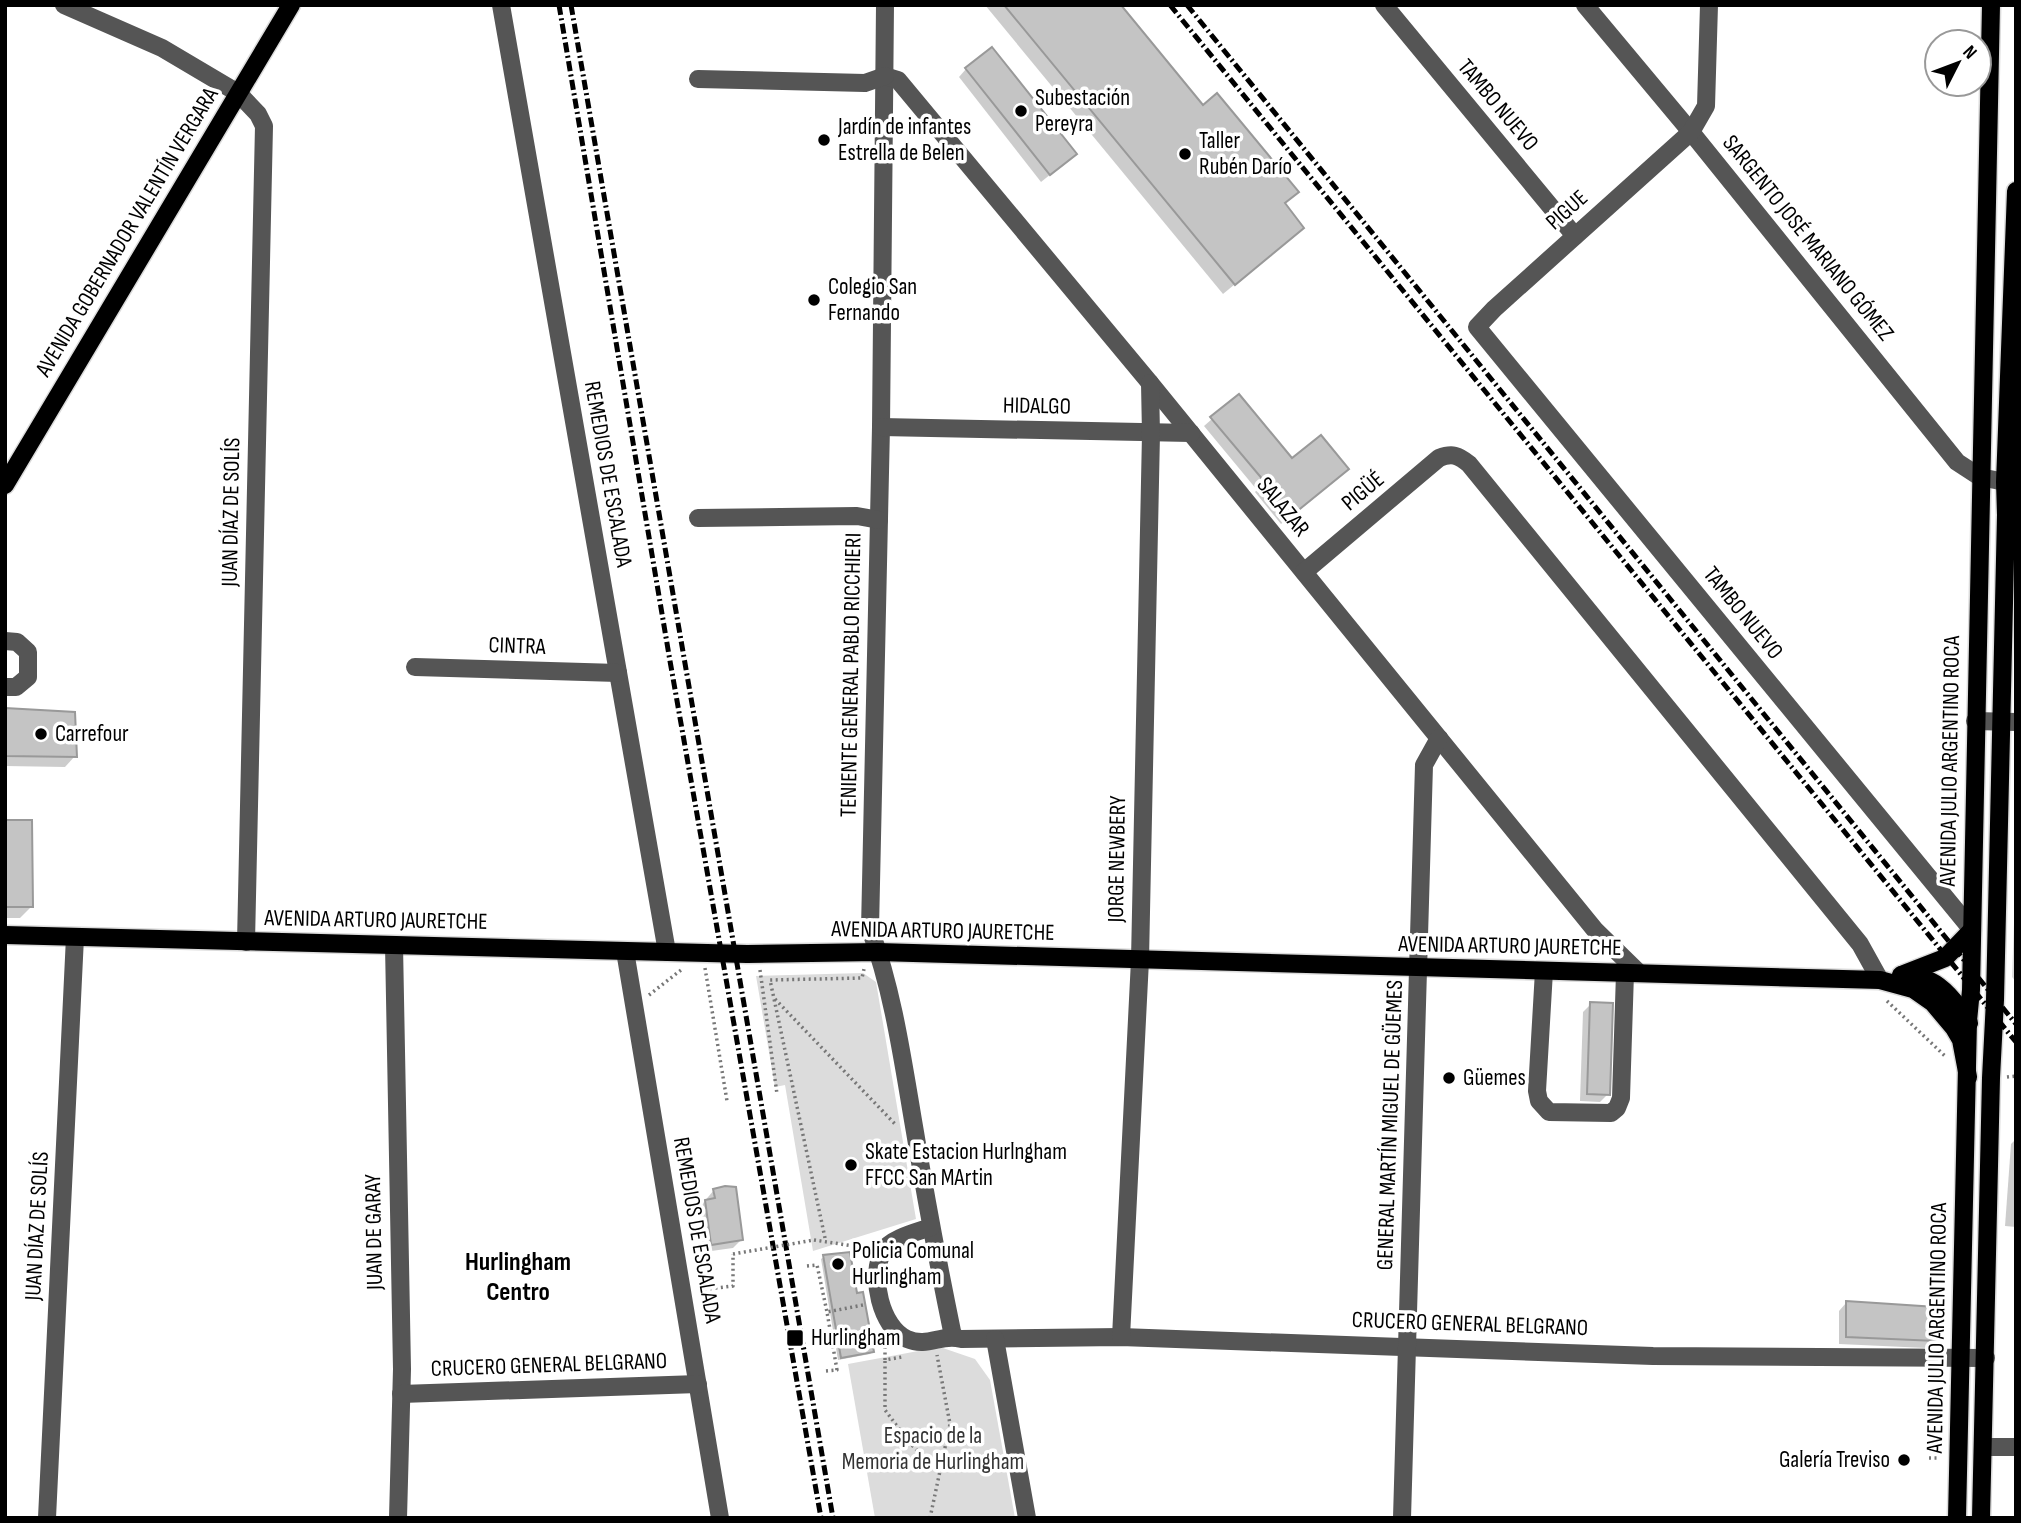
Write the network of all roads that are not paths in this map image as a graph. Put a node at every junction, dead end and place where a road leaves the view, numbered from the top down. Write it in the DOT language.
graph roads {
  1 [pos="64,5"];
  2 [pos="291,5"];
  3 [pos="501,5"];
  4 [pos="885,5"];
  5 [pos="1384,5"];
  6 [pos="1585,5"];
  7 [pos="1709,5"];
  8 [pos="1991,5"];
  9 [pos="885,76"];
  10 [pos="698,79"];
  11 [pos="238,93"];
  12 [pos="1691,132"];
  13 [pos="2016,191"];
  14 [pos="1575,236"];
  15 [pos="1477,327"];
  16 [pos="1150,383"];
  17 [pos="881,427"];
  18 [pos="1191,433"];
  19 [pos="1151,434"];
  20 [pos="1980,477"];
  21 [pos="2005,482"];
  22 [pos="5,485"];
  23 [pos="698,518"];
  24 [pos="879,520"];
  25 [pos="1304,572"];
  26 [pos="5,641"];
  27 [pos="415,667"];
  28 [pos="618,673"];
  29 [pos="5,687"];
  30 [pos="1975,721"];
  31 [pos="2008,722"];
  32 [pos="1439,738"];
  33 [pos="1972,930"];
  34 [pos="5,935"];
  35 [pos="75,937"];
  36 [pos="247,942"];
  37 [pos="394,945"];
  38 [pos="625,951"];
  39 [pos="667,952"];
  40 [pos="873,952"];
  41 [pos="1139,960"];
  42 [pos="1419,968"];
  43 [pos="1544,971"];
  44 [pos="1632,973"];
  45 [pos="1901,975"];
  46 [pos="1881,988"];
  47 [pos="1968,1021"];
  48 [pos="1968,1077"];
  49 [pos="1991,1078"];
  50 [pos="931,1227"];
  51 [pos="953,1336"];
  52 [pos="1121,1337"];
  53 [pos="995,1339"];
  54 [pos="1408,1346"];
  55 [pos="1962,1358"];
  56 [pos="1986,1358"];
  57 [pos="698,1384"];
  58 [pos="401,1394"];
  59 [pos="1983,1447"];
  60 [pos="2016,1447"];
  61 [pos="47,1518"];
  62 [pos="398,1518"];
  63 [pos="720,1518"];
  64 [pos="1027,1518"];
  65 [pos="1402,1518"];
  66 [pos="1957,1518"];
  67 [pos="1981,1518"];
  1 -- 11 [label="street, JUAN DÍAZ DE SOLÍS"];
  2 -- 11 [label="main road, AVENIDA GOBERNADOR VALENTÍN VERGARA"];
  3 -- 28 [label="street, REMEDIOS DE ESCALADA"];
  4 -- 9 [label="street, TENIENTE GENERAL PABLO RICCHIERI"];
  5 -- 14 [label="street, TAMBO NUEVO"];
  6 -- 12 [label="street, SARGENTO JOSÉ MARIANO GÓMEZ"];
  7 -- 12 [label="street"];
  8 -- 20 [label="main road, AVENIDA JULIO ARGENTINO ROCA"];
  9 -- 10 [label="street"];
  9 -- 16 [label="street, SALAZAR"];
  9 -- 17 [label="street, TENIENTE GENERAL PABLO RICCHIERI"];
  11 -- 22 [label="main road, AVENIDA GOBERNADOR VALENTÍN VERGARA"];
  11 -- 36 [label="street, JUAN DÍAZ DE SOLÍS"];
  12 -- 14 [label="street, PIGUE"];
  12 -- 20 [label="street, SARGENTO JOSÉ MARIANO GÓMEZ"];
  13 -- 21 [label="main road, AVENIDA JULIO ARGENTINO ROCA"];
  14 -- 15 [label="street, PIGUE"];
  15 -- 33 [label="street, TAMBO NUEVO"];
  16 -- 18 [label="street, SALAZAR"];
  16 -- 19 [label="street, JORGE NEWBERY"];
  17 -- 19 [label="street, HIDALGO"];
  17 -- 24 [label="street, TENIENTE GENERAL PABLO RICCHIERI"];
  18 -- 19 [label="street, HIDALGO"];
  18 -- 25 [label="street, SALAZAR"];
  19 -- 41 [label="street, JORGE NEWBERY"];
  20 -- 21 [label="street, SARGENTO JOSÉ MARIANO GÓMEZ"];
  20 -- 30 [label="main road, AVENIDA JULIO ARGENTINO ROCA"];
  21 -- 31 [label="main road, AVENIDA JULIO ARGENTINO ROCA"];
  23 -- 24 [label="street"];
  24 -- 40 [label="street, TENIENTE GENERAL PABLO RICCHIERI"];
  25 -- 32 [label="street, SALAZAR"];
  25 -- 46 [label="street, PIGÜÉ"];
  26 -- 29 [label="street"];
  27 -- 28 [label="street, CINTRA"];
  28 -- 39 [label="street, REMEDIOS DE ESCALADA"];
  30 -- 31 [label="street"];
  30 -- 33 [label="main road, AVENIDA JULIO ARGENTINO ROCA"];
  31 -- 49 [label="main road, AVENIDA JULIO ARGENTINO ROCA"];
  32 -- 42 [label="street, GENERAL MARTÍN MIGUEL DE GÜEMES"];
  32 -- 44 [label="street, SALAZAR"];
  33 -- 45 [label="main road"];
  33 -- 47 [label="main road, AVENIDA JULIO ARGENTINO ROCA"];
  34 -- 35 [label="main road, AVENIDA ARTURO JAURETCHE"];
  35 -- 36 [label="main road, AVENIDA ARTURO JAURETCHE"];
  35 -- 61 [label="street, JUAN DÍAZ DE SOLÍS"];
  36 -- 37 [label="main road, AVENIDA ARTURO JAURETCHE"];
  37 -- 38 [label="main road, AVENIDA ARTURO JAURETCHE"];
  37 -- 58 [label="street, JUAN DE GARAY"];
  38 -- 39 [label="main road, AVENIDA ARTURO JAURETCHE"];
  38 -- 57 [label="street, REMEDIOS DE ESCALADA"];
  39 -- 40 [label="main road, AVENIDA ARTURO JAURETCHE"];
  40 -- 41 [label="main road, AVENIDA ARTURO JAURETCHE"];
  40 -- 50 [label="street, TENIENTE GENERAL PABLO RICCHIERI"];
  41 -- 42 [label="main road, AVENIDA ARTURO JAURETCHE"];
  41 -- 52 [label="street, JORGE NEWBERY"];
  42 -- 43 [label="main road, AVENIDA ARTURO JAURETCHE"];
  42 -- 54 [label="street, GENERAL MARTÍN MIGUEL DE GÜEMES"];
  43 -- 44 [label="main road, AVENIDA ARTURO JAURETCHE"];
  43 -- 44 [label="street"];
  44 -- 46 [label="main road, AVENIDA ARTURO JAURETCHE"];
  45 -- 46 [label="main road"];
  45 -- 47 [label="main road"];
  46 -- 48 [label="main road"];
  47 -- 48 [label="main road, AVENIDA JULIO ARGENTINO ROCA"];
  47 -- 49 [label="main road"];
  48 -- 55 [label="main road, AVENIDA JULIO ARGENTINO ROCA"];
  49 -- 56 [label="main road, AVENIDA JULIO ARGENTINO ROCA"];
  50 -- 51 [label="street, TENIENTE GENERAL PABLO RICCHIERI"];
  50 -- 51 [label="street, CRUCERO GENERAL BELGRANO"];
  51 -- 53 [label="street, CRUCERO GENERAL BELGRANO"];
  52 -- 53 [label="street, CRUCERO GENERAL BELGRANO"];
  52 -- 54 [label="street, CRUCERO GENERAL BELGRANO"];
  53 -- 64 [label="street"];
  54 -- 55 [label="street, CRUCERO GENERAL BELGRANO"];
  54 -- 65 [label="street, GENERAL MARTÍN MIGUEL DE GÜEMES"];
  55 -- 56 [label="street, CRUCERO GENERAL BELGRANO"];
  55 -- 66 [label="main road, AVENIDA JULIO ARGENTINO ROCA"];
  56 -- 59 [label="main road, AVENIDA JULIO ARGENTINO ROCA"];
  57 -- 58 [label="street, CRUCERO GENERAL BELGRANO"];
  57 -- 63 [label="street, REMEDIOS DE ESCALADA"];
  58 -- 62 [label="street, JUAN DE GARAY"];
  59 -- 60 [label="street"];
  59 -- 67 [label="main road, AVENIDA JULIO ARGENTINO ROCA"];
}
